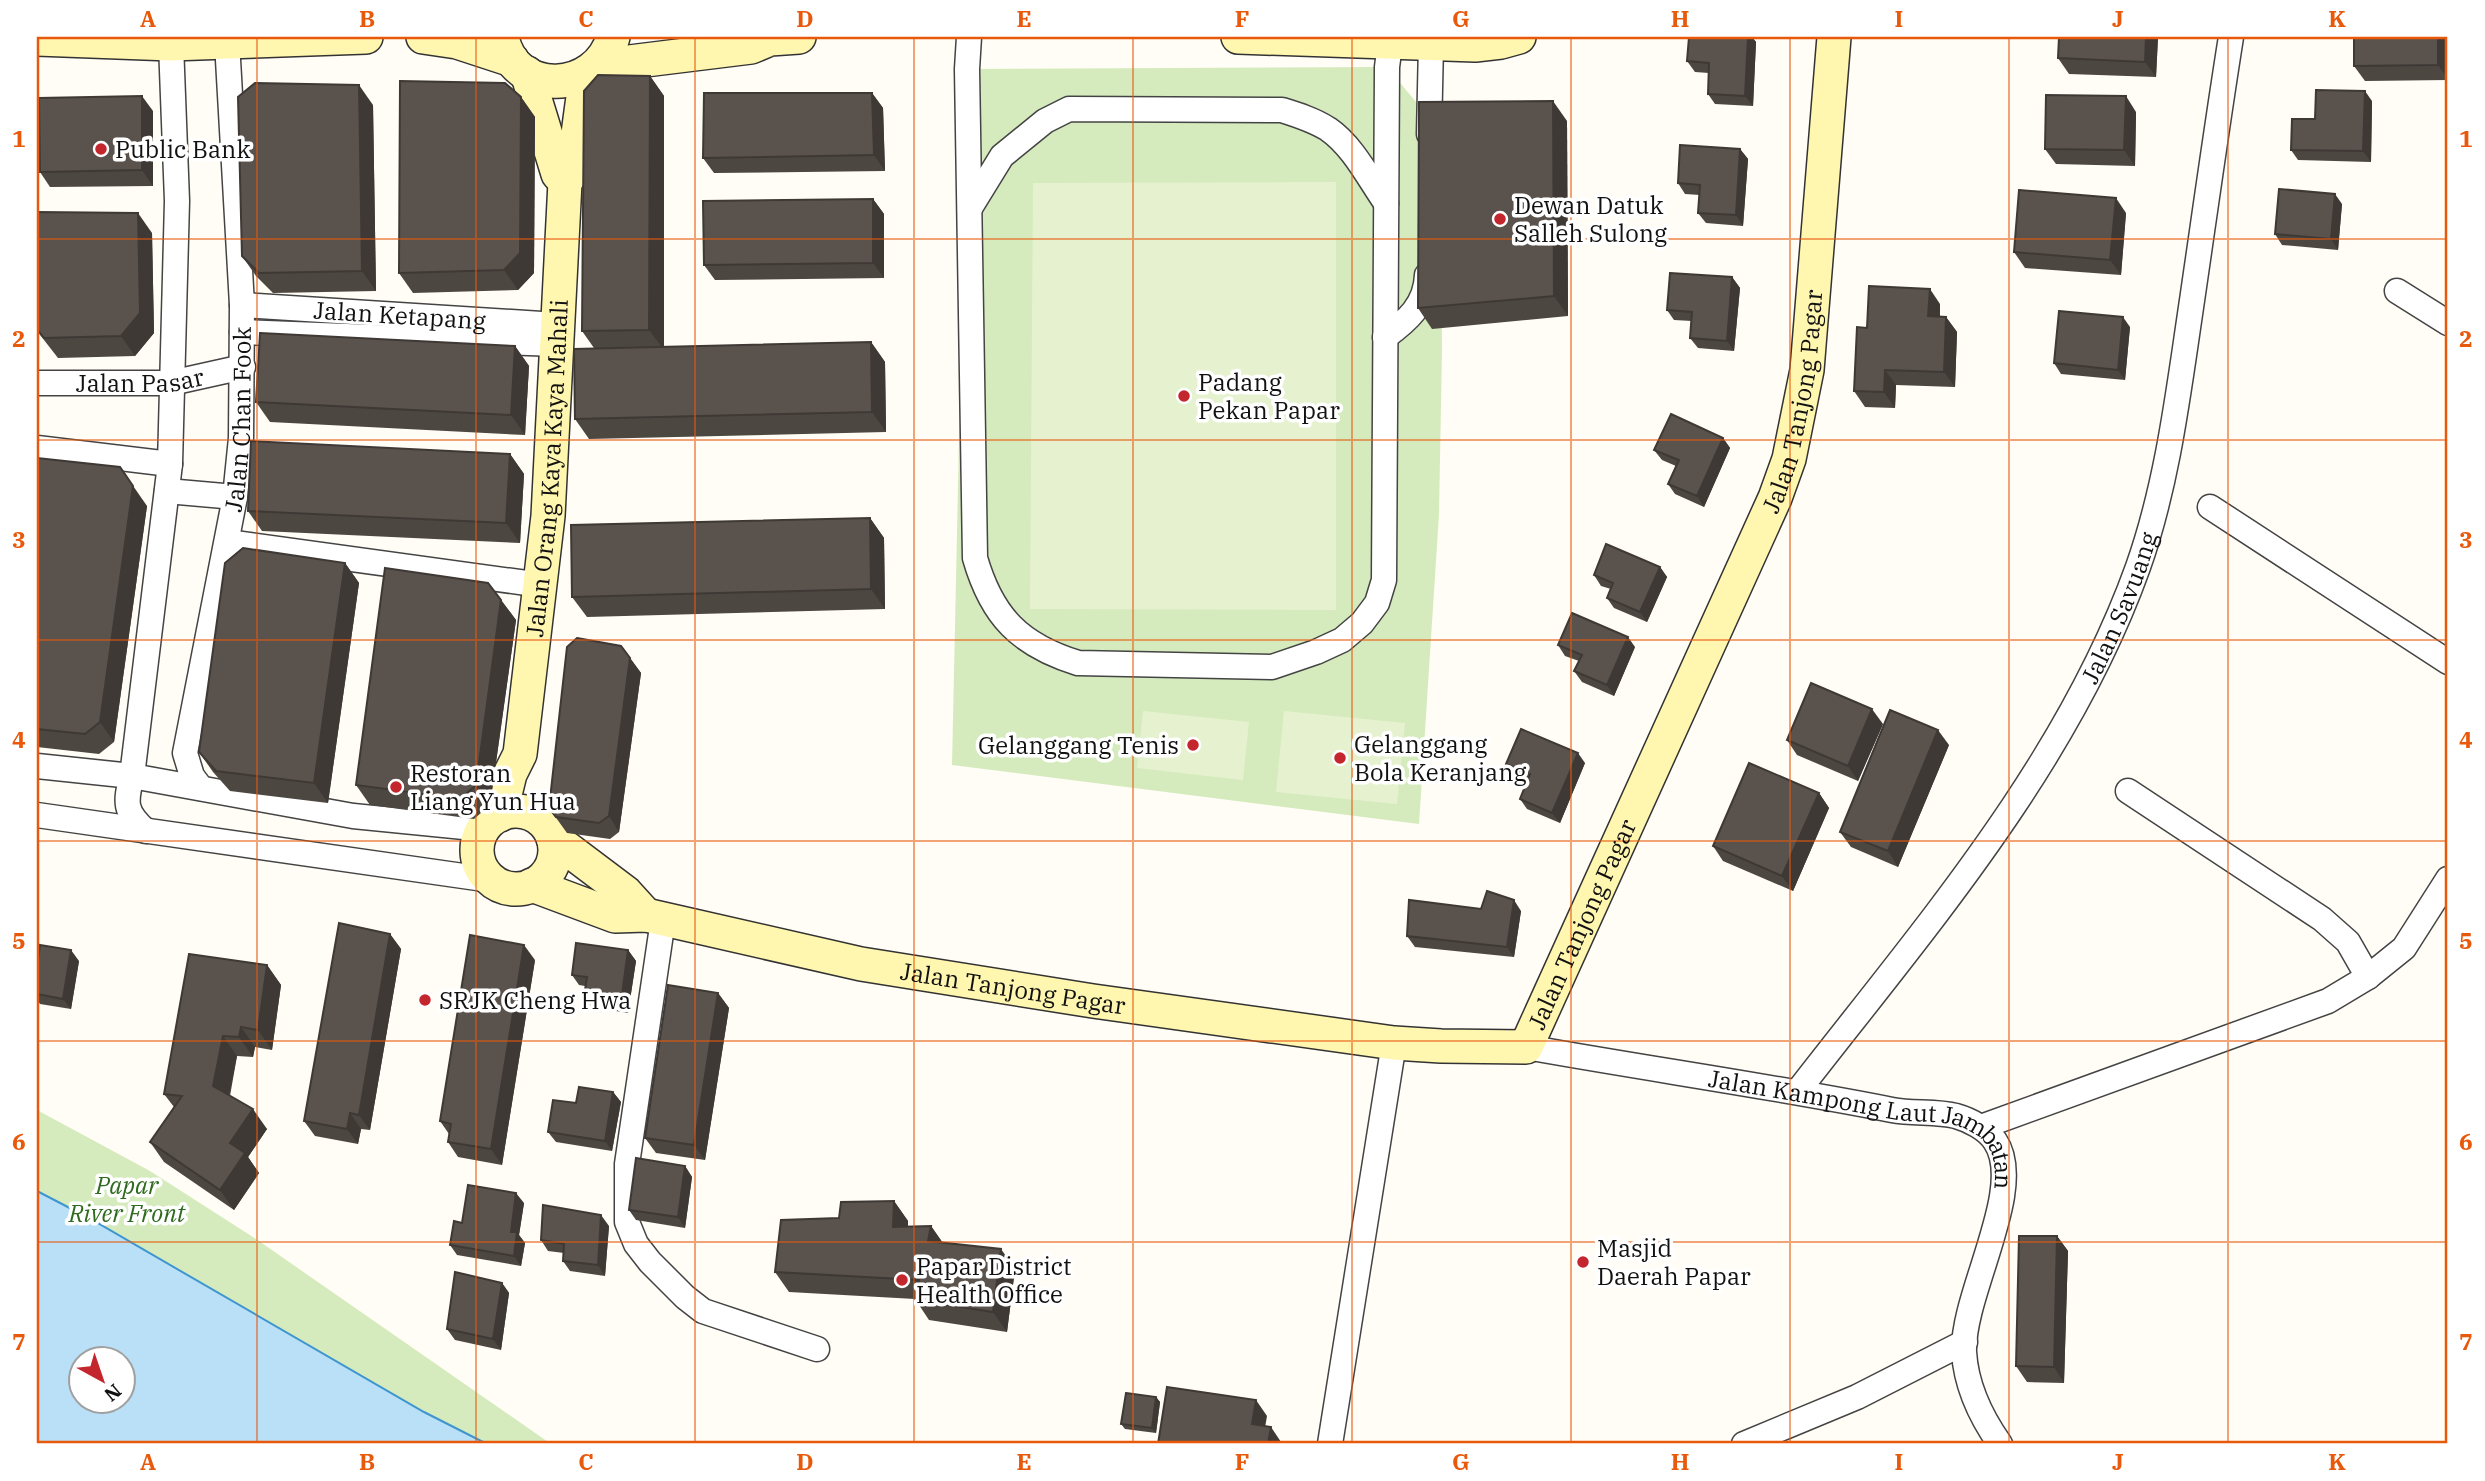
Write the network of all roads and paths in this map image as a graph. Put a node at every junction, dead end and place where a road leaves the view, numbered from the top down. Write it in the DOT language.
graph roads {
  1 [pos="366,37"];
  2 [pos="423,37"];
  3 [pos="613,37"];
  4 [pos="778,37"];
  5 [pos="969,37"];
  6 [pos="1238,37"];
  7 [pos="1519,37"];
  8 [pos="1834,37"];
  9 [pos="2231,37"];
  10 [pos="37,38"];
  11 [pos="227,42"];
  12 [pos="171,44"];
  13 [pos="1390,44"];
  14 [pos="1430,44"];
  15 [pos="514,57"];
  16 [pos="592,70"];
  17 [pos="1429,164"];
  18 [pos="565,182"];
  19 [pos="1386,203"];
  20 [pos="969,209"];
  21 [pos="1427,245"];
  22 [pos="2397,291"];
  23 [pos="242,306"];
  24 [pos="2448,323"];
  25 [pos="242,331"];
  26 [pos="557,335"];
  27 [pos="1385,337"];
  28 [pos="243,367"];
  29 [pos="37,383"];
  30 [pos="171,383"];
  31 [pos="37,448"];
  32 [pos="170,464"];
  33 [pos="167,491"];
  34 [pos="235,497"];
  35 [pos="2210,507"];
  36 [pos="227,542"];
  37 [pos="541,585"];
  38 [pos="2448,662"];
  39 [pos="520,754"];
  40 [pos="37,766"];
  41 [pos="132,776"];
  42 [pos="201,788"];
  43 [pos="2128,791"];
  44 [pos="37,815"];
  45 [pos="492,822"];
  46 [pos="545,827"];
  47 [pos="146,831"];
  48 [pos="2448,879"];
  49 [pos="491,880"];
  50 [pos="532,885"];
  51 [pos="655,917"];
  52 [pos="2368,977"];
  53 [pos="1394,1043"];
  54 [pos="1526,1047"];
  55 [pos="1798,1091"];
  56 [pos="1980,1127"];
  57 [pos="1965,1342"];
  58 [pos="817,1349"];
  59 [pos="1330,1444"];
  60 [pos="1744,1444"];
  61 [pos="2000,1444"];
  1 -- 11 [label="main road"];
  2 -- 15 [label="main road"];
  3 -- 16 [label="main road"];
  4 -- 16 [label="main road"];
  5 -- 20 [label="street"];
  6 -- 13 [label="main road"];
  7 -- 14 [label="main road"];
  8 -- 54 [label="main road, Jalan Tanjong Pagar"];
  9 -- 55 [label="street, Jalan Savuang"];
  10 -- 12 [label="main road"];
  11 -- 12 [label="main road"];
  11 -- 23 [label="street, Jalan Chan Fook"];
  12 -- 30 [label="street"];
  13 -- 14 [label="main road"];
  13 -- 19 [label="street"];
  14 -- 17 [label="street"];
  15 -- 16 [label="main road"];
  15 -- 18 [label="main road, Jalan Orang Kaya Kaya Mahali"];
  16 -- 18 [label="main road, Jalan Orang Kaya Kaya Mahali"];
  18 -- 26 [label="main road, Jalan Orang Kaya Kaya Mahali"];
  19 -- 20 [label="street"];
  19 -- 27 [label="street"];
  20 -- 27 [label="street"];
  21 -- 27 [label="street"];
  22 -- 24 [label="street"];
  23 -- 25 [label="street, Jalan Chan Fook"];
  23 -- 26 [label="street, Jalan Ketapang"];
  25 -- 26 [label="street, Jalan Ketapang"];
  25 -- 28 [label="street, Jalan Chan Fook"];
  26 -- 37 [label="main road, Jalan Orang Kaya Kaya Mahali"];
  28 -- 30 [label="street, Jalan Pasar"];
  28 -- 34 [label="street, Jalan Chan Fook"];
  29 -- 30 [label="street, Jalan Pasar"];
  30 -- 32 [label="street"];
  31 -- 32 [label="street"];
  32 -- 33 [label="street"];
  33 -- 34 [label="street"];
  33 -- 41 [label="street"];
  34 -- 36 [label="street, Jalan Chan Fook"];
  35 -- 38 [label="street"];
  36 -- 37 [label="street"];
  36 -- 42 [label="street, Jalan Chan Fook"];
  37 -- 39 [label="main road, Jalan Orang Kaya Kaya Mahali"];
  39 -- 45 [label="main road, Jalan Orang Kaya Kaya Mahali"];
  39 -- 46 [label="main road, Jalan Orang Kaya Kaya Mahali"];
  40 -- 41 [label="street"];
  41 -- 42 [label="street"];
  41 -- 47 [label="street"];
  42 -- 45 [label="street"];
  43 -- 52 [label="street"];
  44 -- 47 [label="street"];
  45 -- 46 [label="main road"];
  45 -- 49 [label="main road"];
  46 -- 50 [label="main road"];
  46 -- 51 [label="main road"];
  47 -- 49 [label="street"];
  48 -- 52 [label="street"];
  49 -- 50 [label="main road"];
  50 -- 51 [label="main road, Jalan Tanjong Pagar"];
  51 -- 53 [label="main road, Jalan Tanjong Pagar"];
  51 -- 58 [label="street"];
  52 -- 56 [label="street"];
  53 -- 54 [label="main road, Jalan Tanjong Pagar"];
  53 -- 59 [label="street"];
  54 -- 55 [label="street, Jalan Kampong Laut Jambatan"];
  55 -- 56 [label="street, Jalan Kampong Laut Jambatan"];
  56 -- 57 [label="street, Jalan Kampong Laut Jambatan"];
  57 -- 60 [label="street"];
  57 -- 61 [label="street, Jalan Kampong Laut Jambatan"];
}
